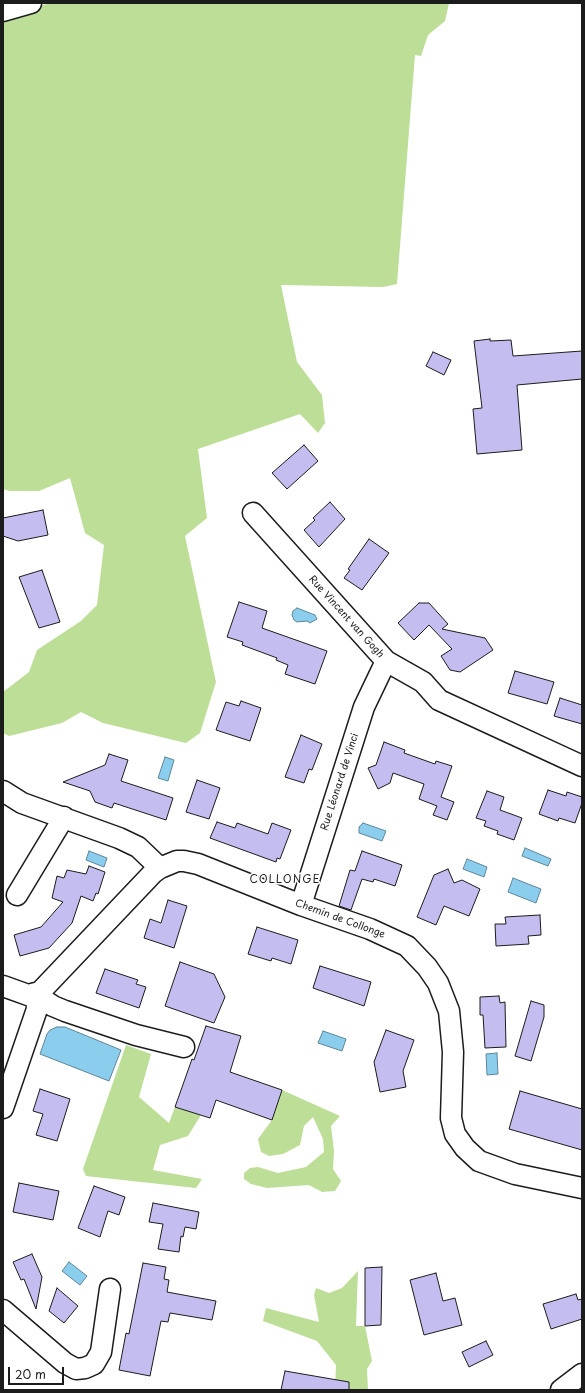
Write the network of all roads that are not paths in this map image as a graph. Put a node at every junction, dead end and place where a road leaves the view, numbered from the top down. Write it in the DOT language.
graph roads {
  1 [pos="31,3"];
  2 [pos="3,11"];
  3 [pos="253,513"];
  4 [pos="386,661"];
  5 [pos="582,766"];
  6 [pos="3,791"];
  7 [pos="64,818"];
  8 [pos="160,868"];
  9 [pos="17,895"];
  10 [pos="300,904"];
  11 [pos="3,986"];
  12 [pos="36,995"];
  13 [pos="184,1047"];
  14 [pos="3,1108"];
  15 [pos="582,1188"];
  16 [pos="110,1289"];
  17 [pos="3,1310"];
  18 [pos="582,1374"];
  19 [pos="561,1390"];
  1 -- 2 [label="street"];
  3 -- 4 [label="street, Rue Vincent van Gogh"];
  4 -- 5 [label="street, Rue Vincent van Gogh"];
  4 -- 10 [label="street, Rue Léonard de Vinci"];
  6 -- 7 [label="street"];
  7 -- 8 [label="street"];
  7 -- 9 [label="street"];
  8 -- 10 [label="street, Chemin de Collonge"];
  8 -- 12 [label="street, Chemin de Collonge"];
  10 -- 15 [label="street, Chemin de Collonge"];
  11 -- 12 [label="street"];
  12 -- 13 [label="street"];
  12 -- 14 [label="street"];
  16 -- 17 [label="street"];
  18 -- 19 [label="street"];
}
